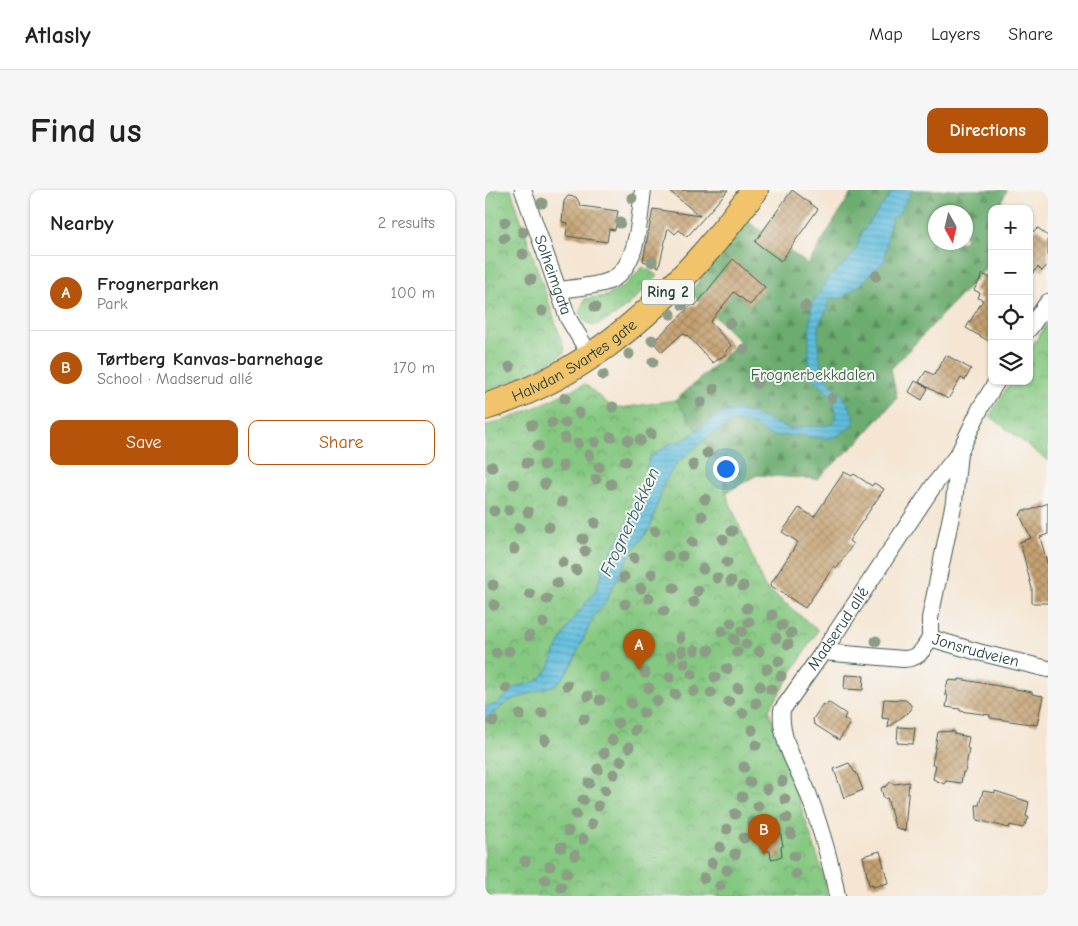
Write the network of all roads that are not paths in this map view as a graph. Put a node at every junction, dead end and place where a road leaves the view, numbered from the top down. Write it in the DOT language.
graph roads {
  1 [pos="523,190"];
  2 [pos="643,190"];
  3 [pos="755,190"];
  4 [pos="560,290"];
  5 [pos="1048,302"];
  6 [pos="1033,323"];
  7 [pos="591,357"];
  8 [pos="994,385"];
  9 [pos="485,407"];
  10 [pos="959,453"];
  11 [pos="930,638"];
  12 [pos="823,652"];
  13 [pos="1048,669"];
  14 [pos="837,896"];
  1 -- 4 [label="street, Solheimgata"];
  2 -- 4 [label="street"];
  3 -- 7 [label="main road, Halvdan Svartes gate / Ring 2"];
  4 -- 7 [label="street, Solheimgata"];
  5 -- 6 [label="street"];
  7 -- 9 [label="main road, Halvdan Svartes gate / Ring 2"];
  8 -- 10 [label="street, Madserud allé"];
  10 -- 11 [label="street"];
  10 -- 12 [label="street, Madserud allé"];
  11 -- 12 [label="street, Jonsrudveien"];
  11 -- 13 [label="street, Jonsrudveien"];
  12 -- 14 [label="street, Madserud allé"];
}
